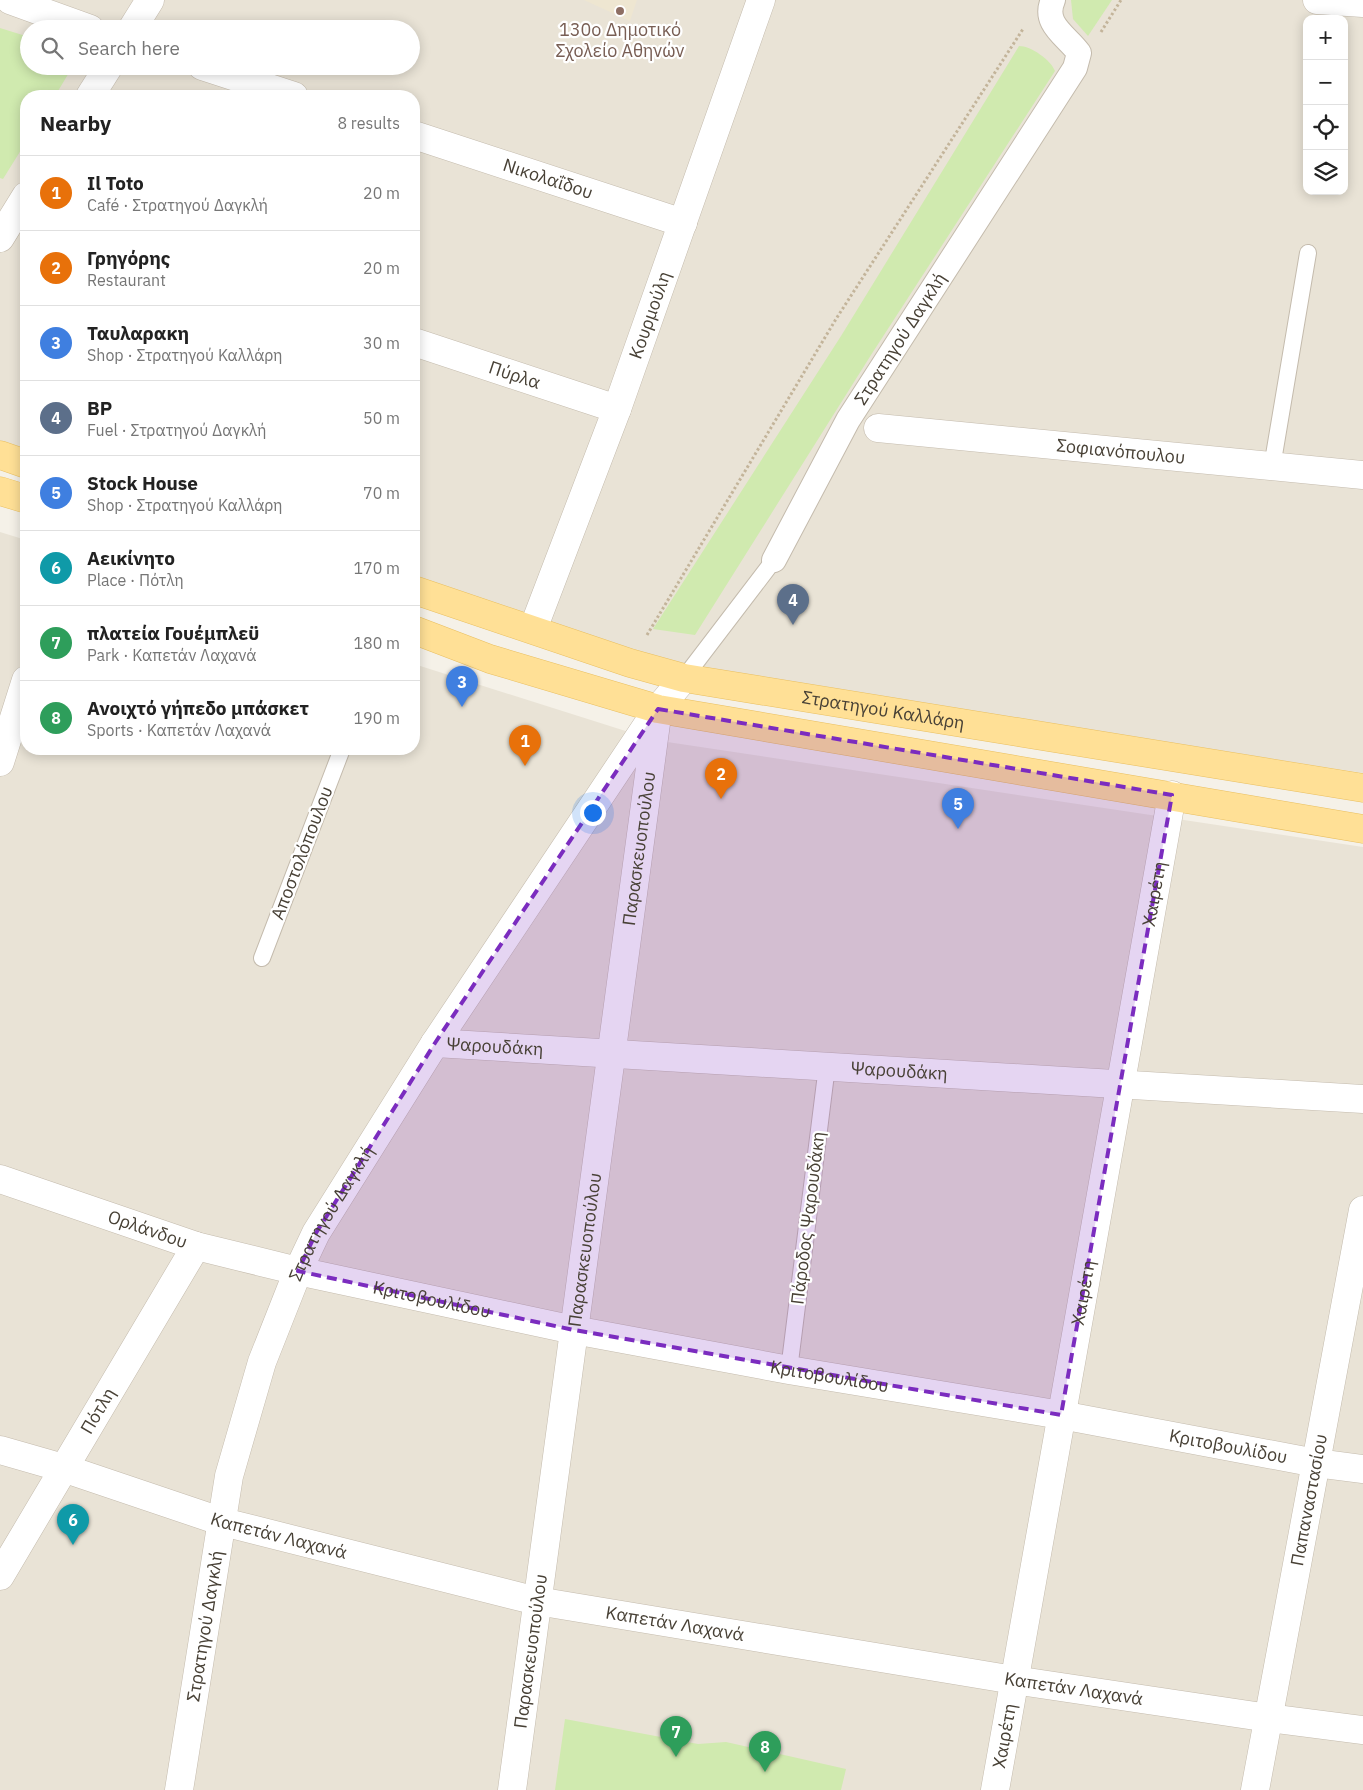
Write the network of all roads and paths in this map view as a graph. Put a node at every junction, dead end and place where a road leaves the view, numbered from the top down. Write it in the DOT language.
graph roads {
  1 [pos="10,0"];
  2 [pos="150,0"];
  3 [pos="762,0"];
  4 [pos="1121,0"];
  5 [pos="1317,0"];
  6 [pos="1051,3"];
  7 [pos="1363,3"];
  8 [pos="65,20"];
  9 [pos="138,20"];
  10 [pos="1079,53"];
  11 [pos="103,75"];
  12 [pos="230,75"];
  13 [pos="94,90"];
  14 [pos="276,90"];
  15 [pos="420,137"];
  16 [pos="18,205"];
  17 [pos="683,223"];
  18 [pos="0,238"];
  19 [pos="1308,253"];
  20 [pos="420,344"];
  21 [pos="617,409"];
  22 [pos="878,428"];
  23 [pos="0,455"];
  24 [pos="20,462"];
  25 [pos="1272,467"];
  26 [pos="1363,476"];
  27 [pos="0,491"];
  28 [pos="20,497"];
  29 [pos="774,560"];
  30 [pos="420,592"];
  31 [pos="533,629"];
  32 [pos="420,632"];
  33 [pos="630,663"];
  34 [pos="684,678"];
  35 [pos="20,699"];
  36 [pos="658,710"];
  37 [pos="340,755"];
  38 [pos="0,762"];
  39 [pos="1363,788"];
  40 [pos="1172,795"];
  41 [pos="1363,829"];
  42 [pos="262,958"];
  43 [pos="435,1043"];
  44 [pos="611,1055"];
  45 [pos="827,1066"];
  46 [pos="1119,1084"];
  47 [pos="1363,1099"];
  48 [pos="0,1179"];
  49 [pos="1363,1210"];
  50 [pos="196,1246"];
  51 [pos="298,1272"];
  52 [pos="574,1330"];
  53 [pos="789,1370"];
  54 [pos="1061,1416"];
  55 [pos="0,1450"];
  56 [pos="1316,1463"];
  57 [pos="63,1468"];
  58 [pos="1363,1469"];
  59 [pos="222,1522"];
  60 [pos="0,1576"];
  61 [pos="537,1601"];
  62 [pos="1014,1680"];
  63 [pos="1269,1718"];
  64 [pos="1363,1730"];
  65 [pos="179,1790"];
  66 [pos="512,1790"];
  67 [pos="995,1790"];
  68 [pos="1255,1790"];
  1 -- 8 [label="street"];
  2 -- 9 [label="street"];
  3 -- 17 [label="street, Κουρμούλη"];
  4 -- 10 [label="path"];
  5 -- 7 [label="street"];
  6 -- 10 [label="street"];
  6 -- 33 [label="path"];
  10 -- 29 [label="street, Στρατηγού Δαγκλή"];
  11 -- 13 [label="street"];
  12 -- 14 [label="street"];
  15 -- 17 [label="street, Νικολαΐδου"];
  16 -- 18 [label="street"];
  17 -- 21 [label="street, Κουρμούλη"];
  19 -- 25 [label="lane"];
  20 -- 21 [label="street, Πύρλα"];
  21 -- 31 [label="street, Κουρμούλη"];
  22 -- 25 [label="street, Σοφιανόπουλου"];
  23 -- 24 [label="main road"];
  25 -- 26 [label="street, Σοφιανόπουλου"];
  27 -- 28 [label="main road"];
  29 -- 34 [label="lane, Στρατηγού Δαγκλή"];
  30 -- 31 [label="main road, Στρατηγού Καλλάρη"];
  31 -- 33 [label="main road, Στρατηγού Καλλάρη"];
  32 -- 36 [label="main road, Στρατηγού Καλλάρη"];
  33 -- 34 [label="main road, Στρατηγού Καλλάρη"];
  34 -- 36 [label="street, Στρατηγού Δαγκλή"];
  34 -- 39 [label="main road, Στρατηγού Καλλάρη"];
  35 -- 38 [label="street"];
  36 -- 40 [label="main road, Στρατηγού Καλλάρη"];
  36 -- 43 [label="street, Στρατηγού Δαγκλή"];
  36 -- 44 [label="street, Παρασκευοπούλου"];
  37 -- 42 [label="lane, Αποστολόπουλου"];
  40 -- 41 [label="main road, Στρατηγού Καλλάρη"];
  40 -- 46 [label="street, Χαιρέτη"];
  43 -- 44 [label="street, Ψαρουδάκη"];
  43 -- 51 [label="street, Στρατηγού Δαγκλή"];
  44 -- 45 [label="street, Ψαρουδάκη"];
  44 -- 52 [label="street, Παρασκευοπούλου"];
  45 -- 46 [label="street, Ψαρουδάκη"];
  45 -- 53 [label="lane, Πάροδος Ψαρουδάκη"];
  46 -- 47 [label="street, Ψαρουδάκη"];
  46 -- 54 [label="street, Χαιρέτη"];
  48 -- 50 [label="street, Ορλάνδου"];
  49 -- 56 [label="street, Παπαναστασίου"];
  50 -- 51 [label="street, Ορλάνδου"];
  50 -- 57 [label="street, Πότλη"];
  51 -- 52 [label="street, Κριτοβουλίδου"];
  51 -- 59 [label="street, Στρατηγού Δαγκλή"];
  52 -- 53 [label="street, Κριτοβουλίδου"];
  52 -- 61 [label="street, Παρασκευοπούλου"];
  53 -- 54 [label="street, Κριτοβουλίδου"];
  54 -- 56 [label="street, Κριτοβουλίδου"];
  54 -- 62 [label="street, Χαιρέτη"];
  55 -- 57 [label="street, Καπετάν Λαχανά"];
  56 -- 58 [label="street, Κριτοβουλίδου"];
  56 -- 63 [label="street, Παπαναστασίου"];
  57 -- 59 [label="street, Καπετάν Λαχανά"];
  57 -- 60 [label="street, Πότλη"];
  59 -- 61 [label="street, Καπετάν Λαχανά"];
  59 -- 65 [label="street, Στρατηγού Δαγκλή"];
  61 -- 62 [label="street, Καπετάν Λαχανά"];
  61 -- 66 [label="street, Παρασκευοπούλου"];
  62 -- 63 [label="street, Καπετάν Λαχανά"];
  62 -- 67 [label="street, Χαιρέτη"];
  63 -- 64 [label="street, Καπετάν Λαχανά"];
  63 -- 68 [label="street, Παπαναστασίου"];
}
